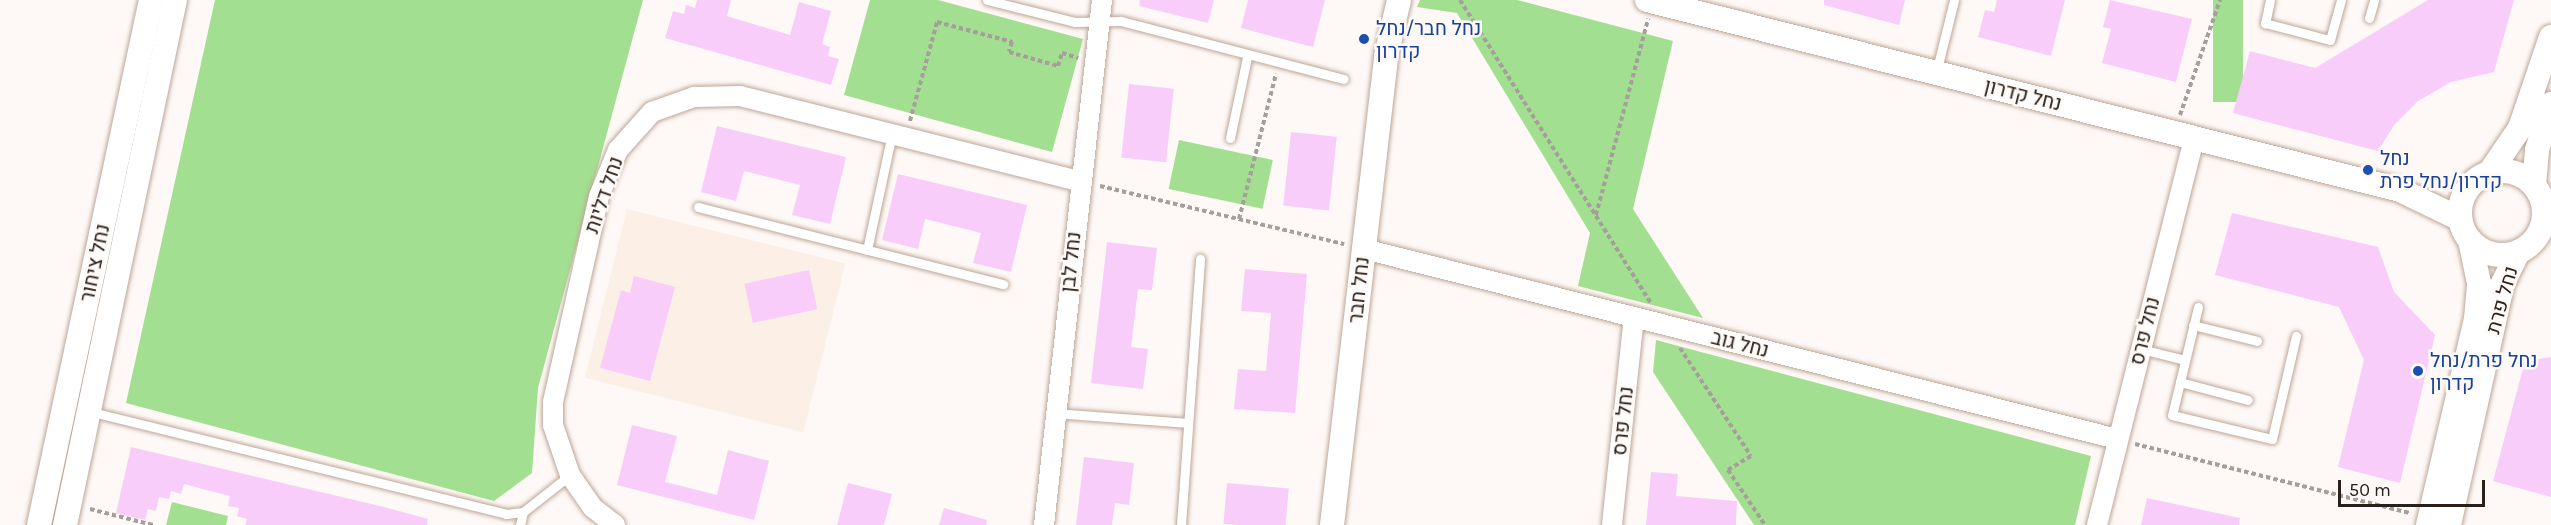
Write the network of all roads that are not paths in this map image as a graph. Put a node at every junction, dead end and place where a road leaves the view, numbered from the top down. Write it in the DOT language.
graph roads {
  1 [pos="151,0"];
  2 [pos="175,0"];
  3 [pos="987,0"];
  4 [pos="1102,0"];
  5 [pos="1379,0"];
  6 [pos="1399,0"];
  7 [pos="1954,0"];
  8 [pos="2271,0"];
  9 [pos="2341,0"];
  10 [pos="2374,0"];
  11 [pos="1657,1"];
  12 [pos="2369,18"];
  13 [pos="1100,21"];
  14 [pos="2551,37"];
  15 [pos="1386,56"];
  16 [pos="1247,57"];
  17 [pos="1936,73"];
  18 [pos="1344,79"];
  19 [pos="2551,104"];
  20 [pos="899,135"];
  21 [pos="2184,135"];
  22 [pos="1230,138"];
  23 [pos="2481,177"];
  24 [pos="1079,181"];
  25 [pos="2534,185"];
  26 [pos="2400,190"];
  27 [pos="698,207"];
  28 [pos="2548,209"];
  29 [pos="2465,230"];
  30 [pos="2534,245"];
  31 [pos="1364,249"];
  32 [pos="867,250"];
  33 [pos="1200,259"];
  34 [pos="1003,284"];
  35 [pos="2198,307"];
  36 [pos="1634,317"];
  37 [pos="2193,325"];
  38 [pos="2296,336"];
  39 [pos="2257,341"];
  40 [pos="2140,349"];
  41 [pos="2185,360"];
  42 [pos="2180,382"];
  43 [pos="2248,400"];
  44 [pos="88,411"];
  45 [pos="1055,413"];
  46 [pos="1188,423"];
  47 [pos="2117,440"];
  48 [pos="570,475"];
  49 [pos="523,512"];
  50 [pos="67,514"];
  51 [pos="2436,523"];
  52 [pos="39,525"];
  53 [pos="520,525"];
  54 [pos="615,525"];
  55 [pos="1044,525"];
  56 [pos="1181,525"];
  57 [pos="1332,525"];
  58 [pos="1612,525"];
  59 [pos="2097,525"];
  1 -- 52 [label="street, נחל ציחור"];
  2 -- 44 [label="street, נחל ציחור"];
  3 -- 13 [label="lane"];
  4 -- 13 [label="street, נחל לבן"];
  5 -- 15 [label="street, נחל חבר"];
  6 -- 15 [label="street, נחל חבר"];
  7 -- 17 [label="lane"];
  8 -- 9 [label="lane"];
  10 -- 12 [label="lane"];
  11 -- 17 [label="street, נחל קדרון"];
  13 -- 16 [label="lane"];
  13 -- 24 [label="street, נחל לבן"];
  14 -- 23 [label="street"];
  15 -- 31 [label="street, נחל חבר"];
  16 -- 18 [label="lane"];
  16 -- 22 [label="lane"];
  17 -- 21 [label="street, נחל קדרון"];
  19 -- 25 [label="street"];
  20 -- 24 [label="street, נחל דליות"];
  20 -- 32 [label="lane"];
  20 -- 48 [label="street, נחל דליות"];
  21 -- 26 [label="street, נחל קדרון"];
  21 -- 40 [label="street, נחל פרס"];
  23 -- 25 [label="street"];
  23 -- 26 [label="street, נחל קדרון"];
  23 -- 29 [label="street"];
  24 -- 45 [label="street, נחל לבן"];
  25 -- 28 [label="street"];
  26 -- 29 [label="street, נחל קדרון"];
  27 -- 32 [label="lane"];
  28 -- 30 [label="street"];
  29 -- 30 [label="street"];
  29 -- 51 [label="street, נחל פרת"];
  30 -- 51 [label="street, נחל פרת"];
  31 -- 36 [label="street, נחל גוב"];
  31 -- 57 [label="street, נחל חבר"];
  32 -- 34 [label="lane"];
  33 -- 46 [label="lane"];
  35 -- 37 [label="lane"];
  36 -- 47 [label="street, נחל גוב"];
  36 -- 58 [label="street, נחל פרס"];
  37 -- 39 [label="lane"];
  37 -- 41 [label="lane"];
  38 -- 42 [label="lane"];
  40 -- 41 [label="lane"];
  40 -- 47 [label="street, נחל פרס"];
  41 -- 42 [label="lane"];
  42 -- 43 [label="lane"];
  44 -- 49 [label="lane"];
  44 -- 50 [label="street, נחל ציחור"];
  45 -- 46 [label="lane"];
  45 -- 55 [label="street, נחל לבן"];
  46 -- 56 [label="lane"];
  47 -- 59 [label="street, נחל פרס"];
  48 -- 49 [label="lane"];
  48 -- 54 [label="street, נחל דליות"];
  49 -- 53 [label="lane"];
}
